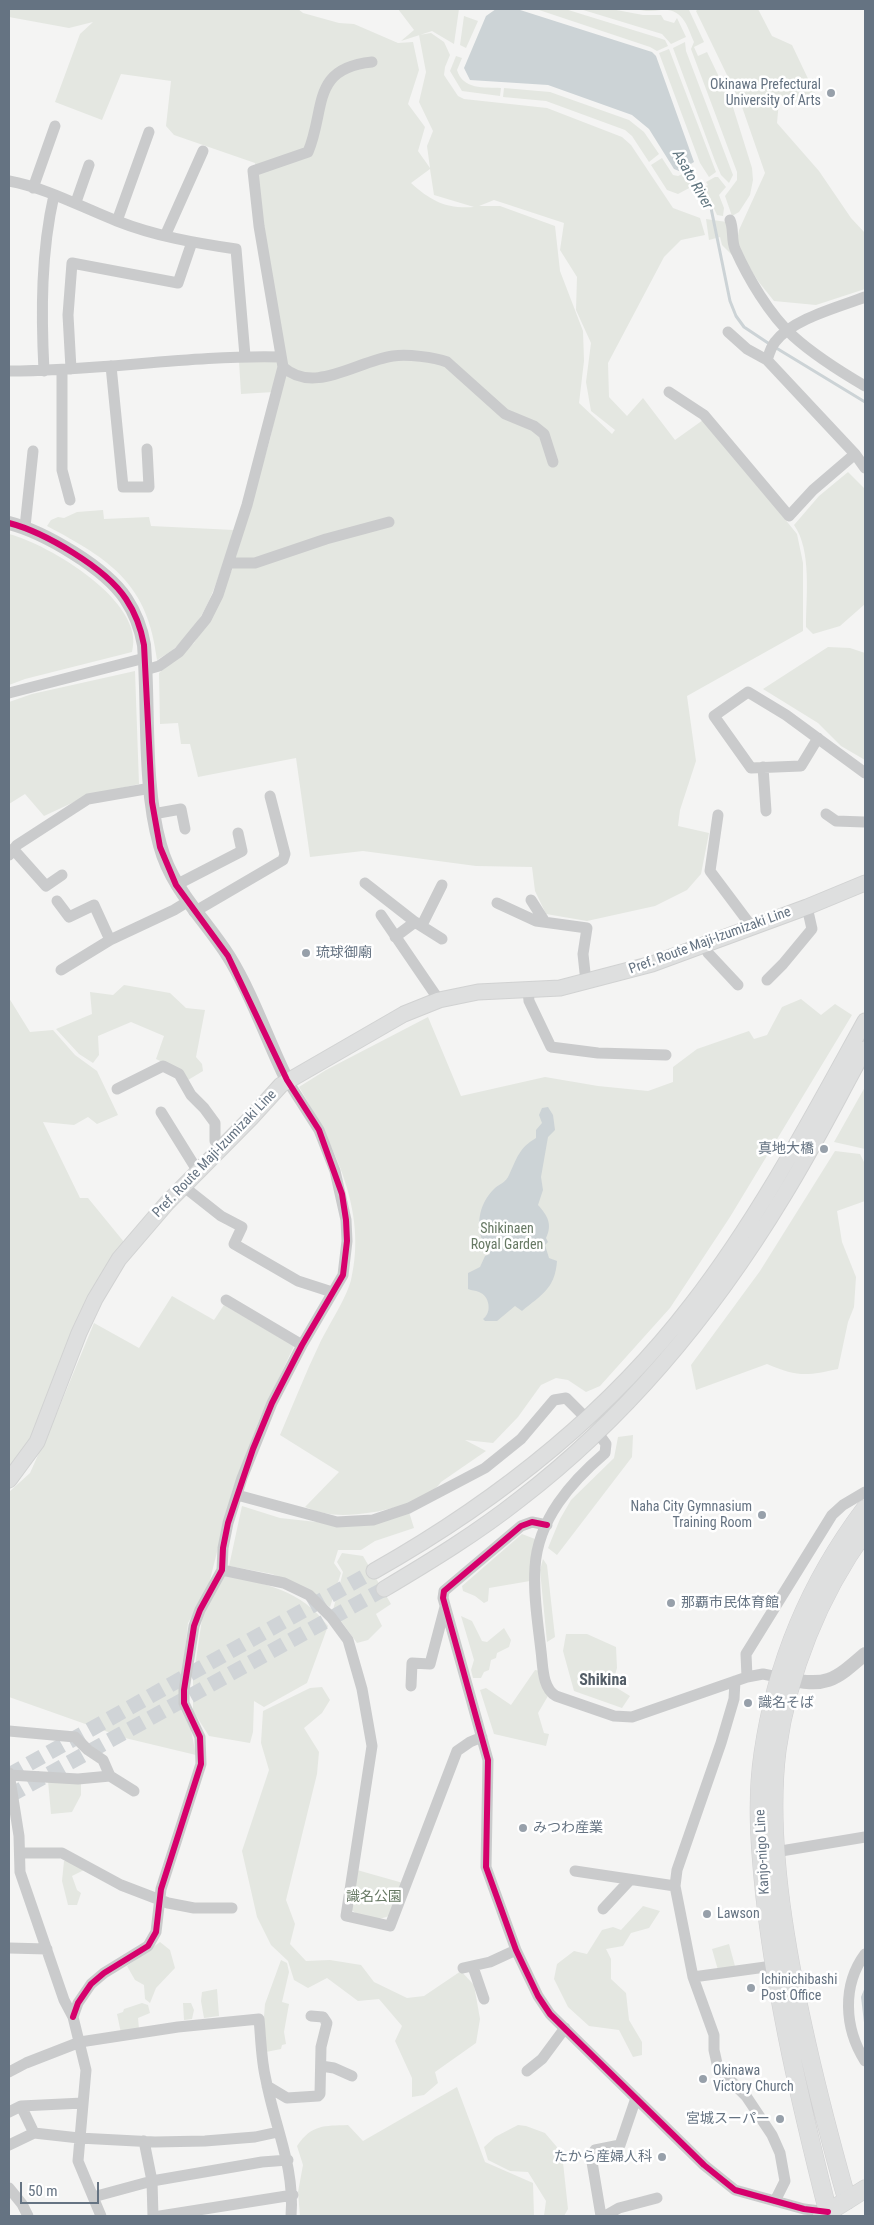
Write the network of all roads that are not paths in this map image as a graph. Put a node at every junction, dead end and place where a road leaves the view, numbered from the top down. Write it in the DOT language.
graph roads {
  1 [pos="372,62"];
  2 [pos="55,126"];
  3 [pos="149,132"];
  4 [pos="204,151"];
  5 [pos="89,165"];
  6 [pos="9,181"];
  7 [pos="33,188"];
  8 [pos="54,194"];
  9 [pos="76,202"];
  10 [pos="117,220"];
  11 [pos="730,220"];
  12 [pos="165,236"];
  13 [pos="192,242"];
  14 [pos="865,297"];
  15 [pos="788,330"];
  16 [pos="728,332"];
  17 [pos="770,352"];
  18 [pos="245,356"];
  19 [pos="281,362"];
  20 [pos="111,366"];
  21 [pos="66,369"];
  22 [pos="9,371"];
  23 [pos="44,371"];
  24 [pos="865,386"];
  25 [pos="669,392"];
  26 [pos="147,449"];
  27 [pos="33,451"];
  28 [pos="855,454"];
  29 [pos="553,462"];
  30 [pos="865,468"];
  31 [pos="70,500"];
  32 [pos="388,522"];
  33 [pos="9,523"];
  34 [pos="25,527"];
  35 [pos="230,563"];
  36 [pos="145,664"];
  37 [pos="9,693"];
  38 [pos="818,738"];
  39 [pos="763,768"];
  40 [pos="865,773"];
  41 [pos="151,788"];
  42 [pos="270,796"];
  43 [pos="766,811"];
  44 [pos="153,814"];
  45 [pos="826,814"];
  46 [pos="718,815"];
  47 [pos="865,824"];
  48 [pos="186,829"];
  49 [pos="238,833"];
  50 [pos="11,852"];
  51 [pos="62,875"];
  52 [pos="365,882"];
  53 [pos="865,883"];
  54 [pos="442,884"];
  55 [pos="176,885"];
  56 [pos="532,900"];
  57 [pos="57,901"];
  58 [pos="497,903"];
  59 [pos="191,907"];
  60 [pos="807,907"];
  61 [pos="380,915"];
  62 [pos="545,922"];
  63 [pos="418,924"];
  64 [pos="752,927"];
  65 [pos="395,937"];
  66 [pos="442,938"];
  67 [pos="110,940"];
  68 [pos="704,944"];
  69 [pos="62,970"];
  70 [pos="767,980"];
  71 [pos="586,982"];
  72 [pos="738,985"];
  73 [pos="528,990"];
  74 [pos="439,1000"];
  75 [pos="865,1021"];
  76 [pos="865,1049"];
  77 [pos="666,1055"];
  78 [pos="287,1080"];
  79 [pos="117,1089"];
  80 [pos="161,1112"];
  81 [pos="221,1148"];
  82 [pos="197,1170"];
  83 [pos="183,1186"];
  84 [pos="332,1292"];
  85 [pos="226,1300"];
  86 [pos="302,1345"];
  87 [pos="587,1418"];
  88 [pos="598,1433"];
  89 [pos="9,1480"];
  90 [pos="865,1492"];
  91 [pos="237,1495"];
  92 [pos="865,1509"];
  93 [pos="547,1525"];
  94 [pos="865,1531"];
  95 [pos="222,1570"];
  96 [pos="374,1571"];
  97 [pos="384,1588"];
  98 [pos="445,1607"];
  99 [pos="807,1619"];
  100 [pos="865,1654"];
  101 [pos="747,1677"];
  102 [pos="786,1679"];
  103 [pos="735,1681"];
  104 [pos="411,1686"];
  105 [pos="9,1731"];
  106 [pos="482,1737"];
  107 [pos="9,1775"];
  108 [pos="110,1776"];
  109 [pos="134,1791"];
  110 [pos="14,1837"];
  111 [pos="865,1837"];
  112 [pos="775,1852"];
  113 [pos="20,1857"];
  114 [pos="9,1870"];
  115 [pos="575,1871"];
  116 [pos="630,1880"];
  117 [pos="675,1886"];
  118 [pos="160,1900"];
  119 [pos="232,1908"];
  120 [pos="603,1909"];
  121 [pos="9,1948"];
  122 [pos="47,1949"];
  123 [pos="516,1950"];
  124 [pos="865,1954"];
  125 [pos="782,1965"];
  126 [pos="692,1978"];
  127 [pos="484,1999"];
  128 [pos="310,2016"];
  129 [pos="74,2017"];
  130 [pos="565,2028"];
  131 [pos="80,2042"];
  132 [pos="865,2061"];
  133 [pos="321,2066"];
  134 [pos="527,2071"];
  135 [pos="9,2072"];
  136 [pos="352,2076"];
  137 [pos="267,2086"];
  138 [pos="636,2098"];
  139 [pos="82,2103"];
  140 [pos="21,2106"];
  141 [pos="9,2112"];
  142 [pos="278,2132"];
  143 [pos="34,2133"];
  144 [pos="79,2138"];
  145 [pos="144,2141"];
  146 [pos="9,2145"];
  147 [pos="288,2160"];
  148 [pos="152,2181"];
  149 [pos="9,2188"];
  150 [pos="865,2188"];
  151 [pos="293,2195"];
  152 [pos="92,2197"];
  153 [pos="657,2198"];
  154 [pos="775,2201"];
  155 [pos="849,2208"];
  156 [pos="826,2215"];
  157 [pos="28,2216"];
  158 [pos="101,2216"];
  159 [pos="153,2216"];
  160 [pos="160,2216"];
  161 [pos="291,2216"];
  162 [pos="601,2216"];
  163 [pos="606,2216"];
  1 -- 19 [label="street"];
  2 -- 7 [label="street"];
  3 -- 10 [label="street"];
  4 -- 12 [label="street"];
  5 -- 9 [label="street"];
  6 -- 7 [label="street"];
  7 -- 8 [label="street"];
  8 -- 9 [label="street"];
  8 -- 23 [label="street"];
  9 -- 10 [label="street"];
  10 -- 12 [label="street"];
  11 -- 15 [label="street"];
  12 -- 13 [label="street"];
  13 -- 18 [label="street"];
  13 -- 21 [label="street"];
  14 -- 15 [label="street"];
  15 -- 17 [label="street"];
  15 -- 24 [label="street"];
  16 -- 17 [label="street"];
  17 -- 28 [label="street"];
  18 -- 19 [label="street"];
  18 -- 20 [label="street"];
  19 -- 29 [label="street"];
  19 -- 35 [label="street"];
  20 -- 21 [label="street"];
  20 -- 26 [label="street"];
  21 -- 23 [label="street"];
  21 -- 31 [label="street"];
  22 -- 23 [label="street"];
  25 -- 28 [label="street"];
  27 -- 34 [label="street"];
  28 -- 30 [label="street"];
  32 -- 35 [label="street"];
  33 -- 34 [label="street"];
  34 -- 36 [label="street"];
  35 -- 36 [label="street"];
  36 -- 37 [label="street"];
  36 -- 41 [label="street"];
  38 -- 39 [label="street"];
  38 -- 39 [label="street"];
  38 -- 40 [label="street"];
  39 -- 43 [label="street"];
  41 -- 44 [label="street"];
  41 -- 50 [label="street"];
  42 -- 59 [label="street"];
  44 -- 48 [label="street"];
  44 -- 55 [label="street"];
  45 -- 47 [label="street"];
  46 -- 64 [label="street"];
  49 -- 55 [label="street"];
  50 -- 51 [label="street"];
  52 -- 63 [label="street"];
  53 -- 60 [label="main road, Pref. Route Maji-Izumizaki Line"];
  54 -- 63 [label="street"];
  55 -- 59 [label="street"];
  56 -- 62 [label="street"];
  57 -- 67 [label="street"];
  58 -- 62 [label="street"];
  59 -- 67 [label="street"];
  59 -- 78 [label="street"];
  60 -- 64 [label="main road, Pref. Route Maji-Izumizaki Line"];
  60 -- 70 [label="street"];
  61 -- 65 [label="street"];
  62 -- 71 [label="street"];
  63 -- 65 [label="street"];
  63 -- 66 [label="street"];
  64 -- 68 [label="main road, Pref. Route Maji-Izumizaki Line"];
  65 -- 74 [label="street"];
  67 -- 69 [label="street"];
  68 -- 71 [label="main road, Pref. Route Maji-Izumizaki Line"];
  68 -- 72 [label="street"];
  71 -- 73 [label="main road, Pref. Route Maji-Izumizaki Line"];
  73 -- 74 [label="main road, Pref. Route Maji-Izumizaki Line"];
  73 -- 77 [label="street"];
  74 -- 78 [label="main road, Pref. Route Maji-Izumizaki Line"];
  75 -- 87 [label="main road"];
  76 -- 88 [label="main road"];
  78 -- 81 [label="main road, Pref. Route Maji-Izumizaki Line"];
  78 -- 84 [label="street"];
  79 -- 81 [label="street"];
  80 -- 82 [label="street"];
  81 -- 82 [label="main road, Pref. Route Maji-Izumizaki Line"];
  82 -- 83 [label="main road, Pref. Route Maji-Izumizaki Line"];
  83 -- 84 [label="street"];
  83 -- 89 [label="main road, Pref. Route Maji-Izumizaki Line"];
  84 -- 86 [label="street"];
  85 -- 86 [label="street"];
  86 -- 91 [label="street"];
  87 -- 91 [label="street"];
  87 -- 96 [label="main road"];
  88 -- 93 [label="street"];
  88 -- 97 [label="main road"];
  90 -- 101 [label="street"];
  91 -- 95 [label="street"];
  92 -- 99 [label="main road, Kanjo-nigo Line"];
  93 -- 98 [label="street"];
  93 -- 103 [label="street"];
  94 -- 99 [label="main road, Kanjo-nigo Line"];
  95 -- 106 [label="street"];
  95 -- 118 [label="street"];
  98 -- 104 [label="street"];
  98 -- 106 [label="street"];
  99 -- 102 [label="main road, Kanjo-nigo Line"];
  100 -- 102 [label="street"];
  101 -- 102 [label="street"];
  101 -- 103 [label="street"];
  102 -- 112 [label="main road, Kanjo-nigo Line"];
  102 -- 125 [label="main road, Kanjo-nigo Line"];
  103 -- 117 [label="street"];
  105 -- 108 [label="street"];
  106 -- 123 [label="street"];
  107 -- 108 [label="street"];
  107 -- 110 [label="street"];
  108 -- 109 [label="street"];
  110 -- 113 [label="street"];
  111 -- 112 [label="street"];
  112 -- 125 [label="main road, Kanjo-nigo Line"];
  113 -- 114 [label="street"];
  113 -- 118 [label="street"];
  113 -- 122 [label="street"];
  115 -- 116 [label="street"];
  116 -- 117 [label="street"];
  116 -- 120 [label="street"];
  117 -- 126 [label="street"];
  118 -- 119 [label="street"];
  118 -- 129 [label="street"];
  121 -- 122 [label="street"];
  122 -- 129 [label="street"];
  123 -- 127 [label="street"];
  123 -- 130 [label="street"];
  124 -- 132 [label="street"];
  125 -- 126 [label="street"];
  125 -- 155 [label="main road, Kanjo-nigo Line"];
  125 -- 156 [label="main road, Kanjo-nigo Line"];
  126 -- 154 [label="street"];
  128 -- 133 [label="street"];
  129 -- 131 [label="street"];
  130 -- 134 [label="street"];
  130 -- 138 [label="street"];
  131 -- 135 [label="street"];
  131 -- 137 [label="street"];
  131 -- 139 [label="street"];
  133 -- 136 [label="street"];
  133 -- 137 [label="street"];
  137 -- 142 [label="street"];
  138 -- 154 [label="street"];
  138 -- 162 [label="street"];
  139 -- 140 [label="street"];
  139 -- 144 [label="street"];
  140 -- 141 [label="street"];
  140 -- 143 [label="street"];
  142 -- 145 [label="street"];
  142 -- 147 [label="street"];
  143 -- 144 [label="street"];
  143 -- 146 [label="street"];
  144 -- 145 [label="street"];
  144 -- 152 [label="street"];
  145 -- 148 [label="street"];
  147 -- 148 [label="street"];
  147 -- 151 [label="street"];
  148 -- 152 [label="street"];
  148 -- 159 [label="street"];
  149 -- 157 [label="street"];
  150 -- 155 [label="main road"];
  151 -- 160 [label="street"];
  151 -- 161 [label="street"];
  152 -- 158 [label="street"];
  153 -- 163 [label="street"];
  154 -- 156 [label="street"];
  155 -- 156 [label="main road"];
}
